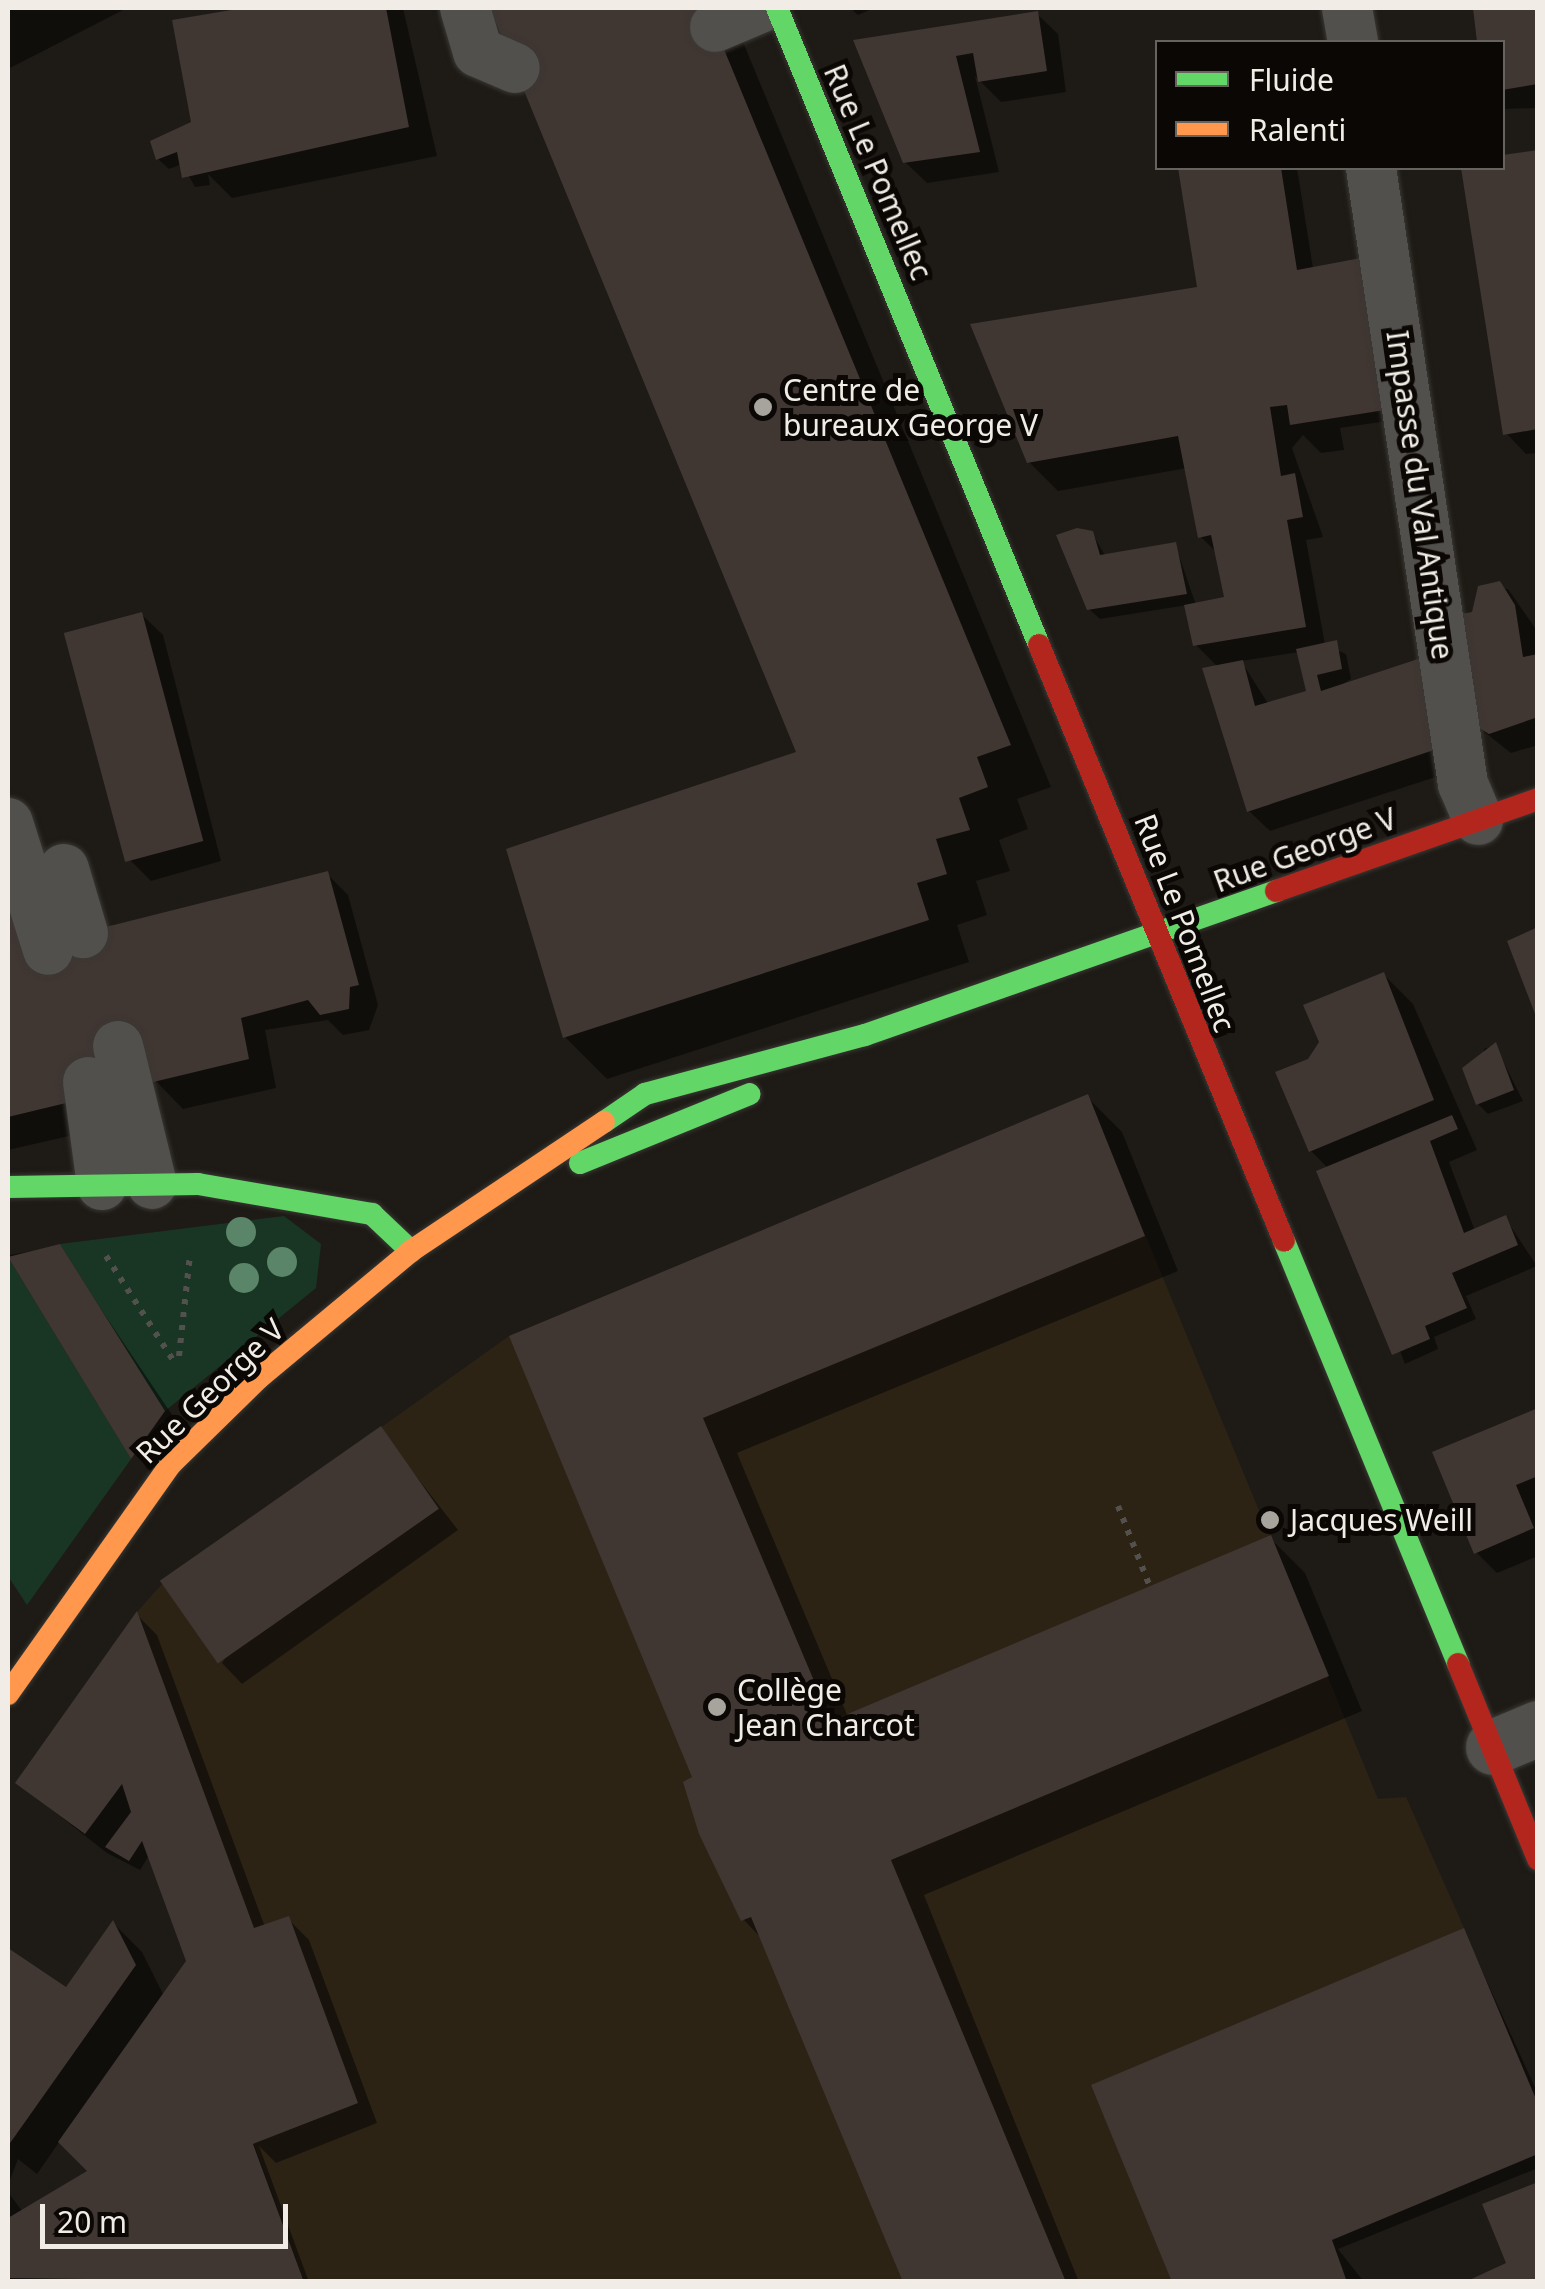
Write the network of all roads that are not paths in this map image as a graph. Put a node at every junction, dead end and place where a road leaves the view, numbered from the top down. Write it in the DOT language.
graph roads {
  1 [pos="464,8"];
  2 [pos="760,8"];
  3 [pos="777,8"];
  4 [pos="1347,8"];
  5 [pos="715,27"];
  6 [pos="1352,40"];
  7 [pos="515,68"];
  8 [pos="1371,170"];
  9 [pos="1538,799"];
  10 [pos="1478,820"];
  11 [pos="8,822"];
  12 [pos="64,870"];
  13 [pos="1159,935"];
  14 [pos="865,1036"];
  15 [pos="175,1184"];
  16 [pos="102,1185"];
  17 [pos="14,1186"];
  18 [pos="516,1186"];
  19 [pos="410,1251"];
  20 [pos="8,1694"];
  21 [pos="1515,1738"];
  22 [pos="1538,1859"];
  1 -- 7 [label="lane"];
  2 -- 5 [label="lane"];
  3 -- 13 [label="street, Rue Le Pomellec"];
  4 -- 6 [label="lane"];
  8 -- 10 [label="lane, Impasse du Val Antique"];
  9 -- 10 [label="street, Rue George V"];
  10 -- 13 [label="street, Rue George V"];
  11 -- 12 [label="lane"];
  13 -- 14 [label="street, Rue George V"];
  13 -- 21 [label="street, Rue Le Pomellec"];
  14 -- 18 [label="street, Rue George V"];
  14 -- 18 [label="street, Rue George V"];
  15 -- 16 [label="street"];
  15 -- 16 [label="lane"];
  15 -- 19 [label="street"];
  16 -- 17 [label="street"];
  18 -- 19 [label="street, Rue George V"];
  19 -- 20 [label="street, Rue George V"];
  21 -- 22 [label="street, Rue Le Pomellec"];
}
